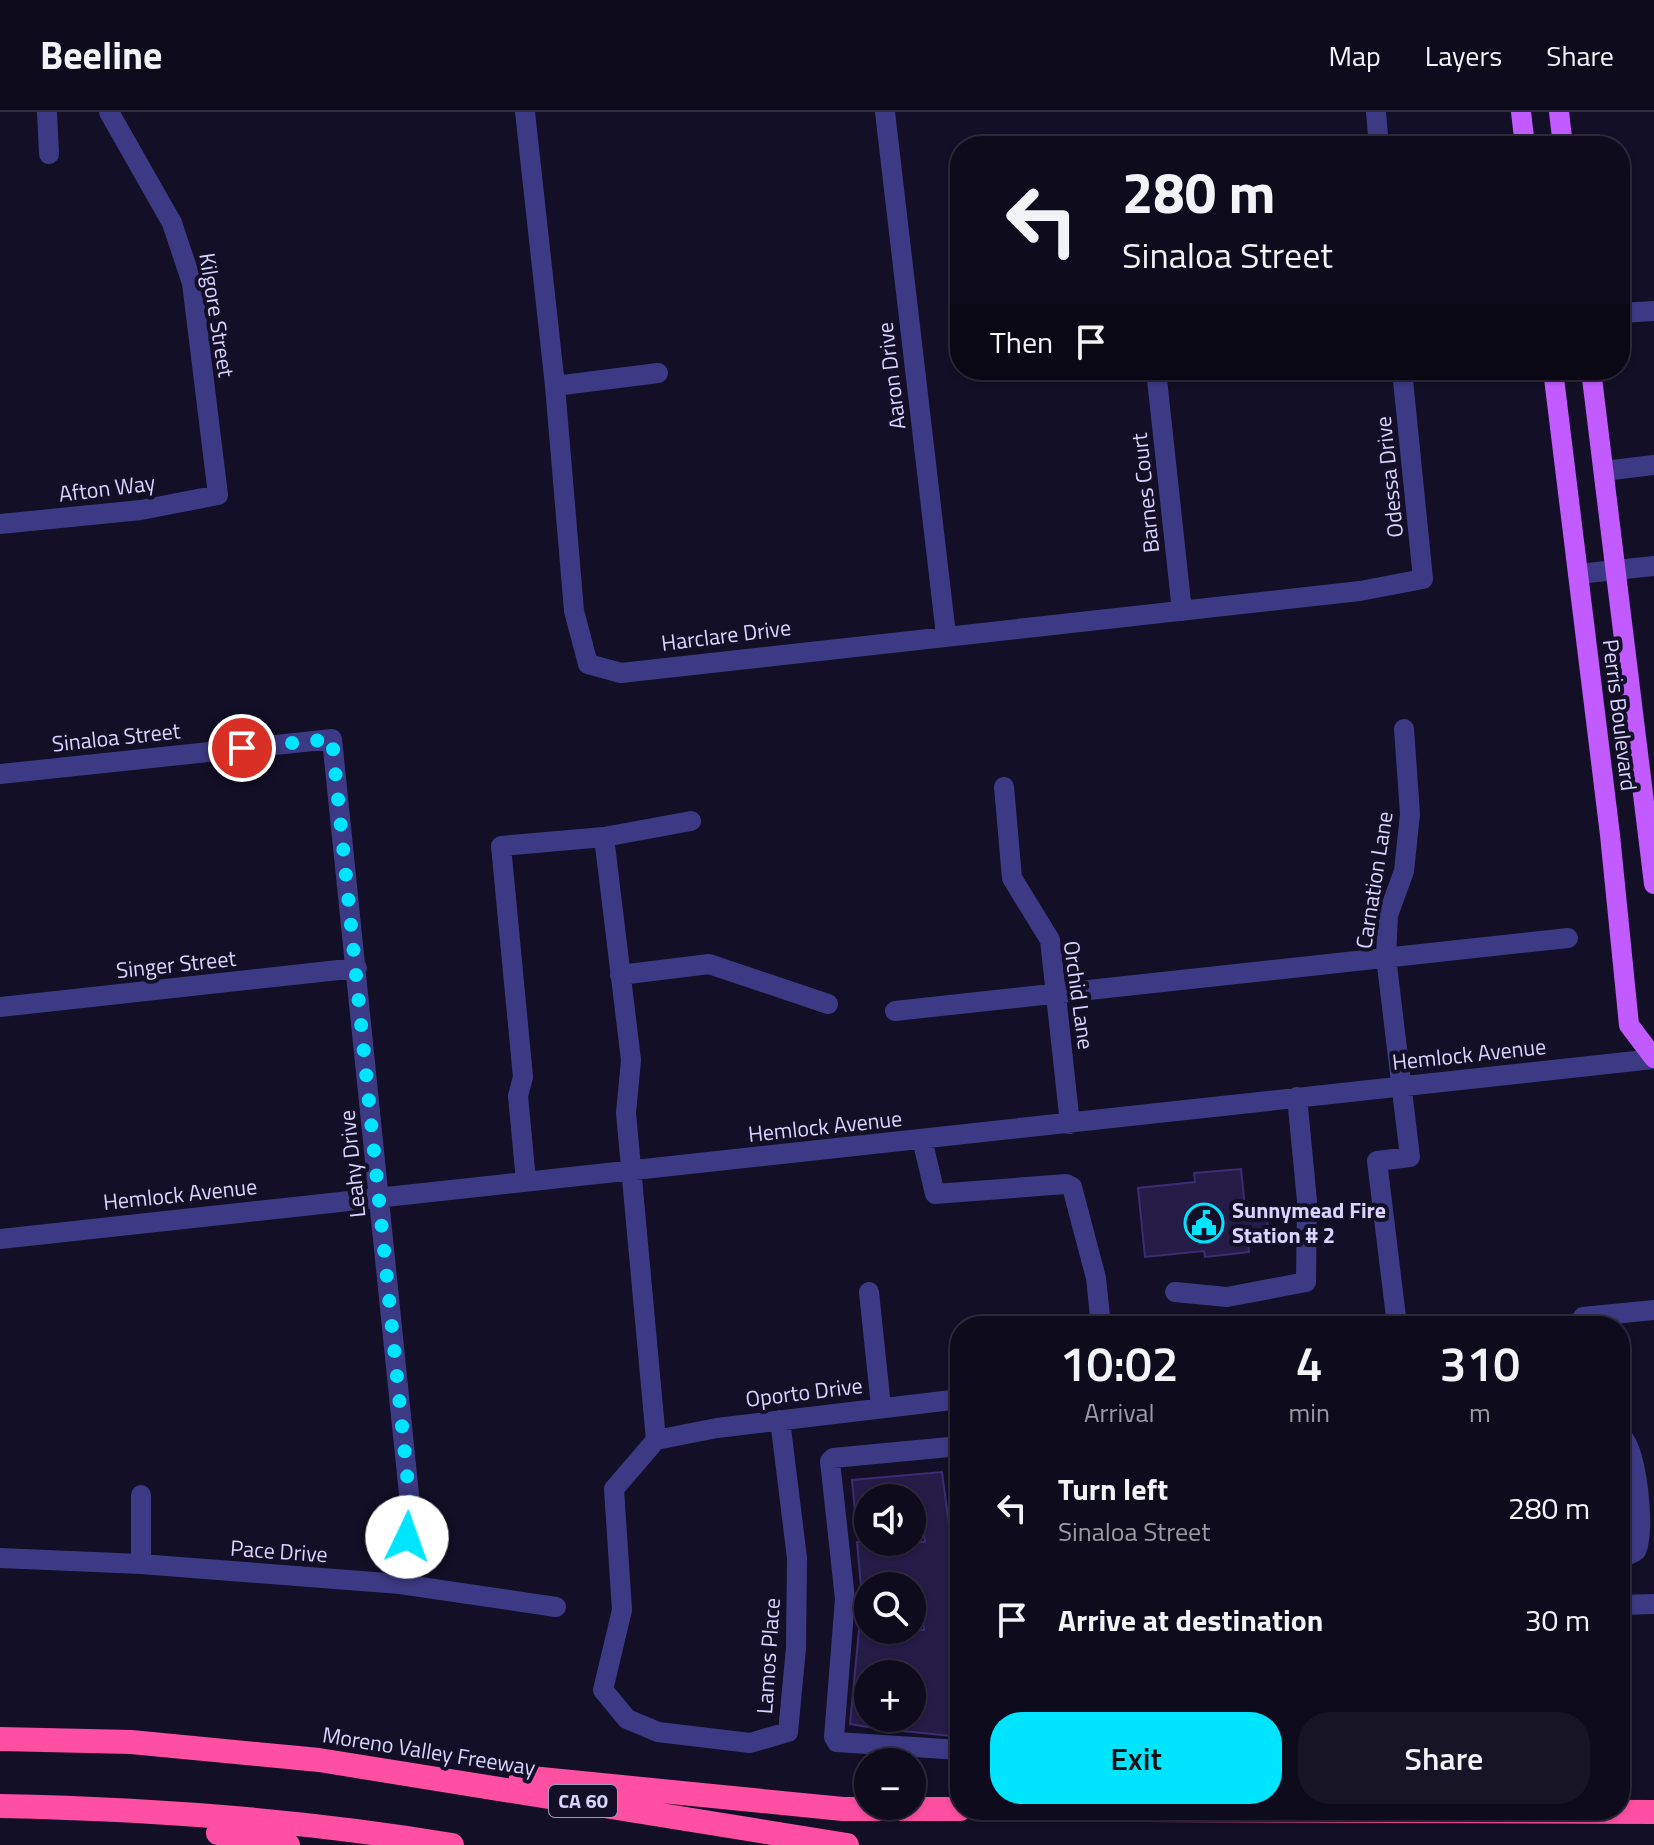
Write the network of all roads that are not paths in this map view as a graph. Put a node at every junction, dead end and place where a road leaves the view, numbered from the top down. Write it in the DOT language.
graph roads {
  1 [pos="47,112"];
  2 [pos="109,112"];
  3 [pos="525,112"];
  4 [pos="885,112"];
  5 [pos="1376,112"];
  6 [pos="1521,112"];
  7 [pos="1559,112"];
  8 [pos="1378,136"];
  9 [pos="1524,136"];
  10 [pos="1562,136"];
  11 [pos="49,154"];
  12 [pos="1654,311"];
  13 [pos="1630,312"];
  14 [pos="658,373"];
  15 [pos="1157,380"];
  16 [pos="1403,380"];
  17 [pos="1554,380"];
  18 [pos="1592,380"];
  19 [pos="555,386"];
  20 [pos="1654,465"];
  21 [pos="1604,471"];
  22 [pos="218,495"];
  23 [pos="0,524"];
  24 [pos="1654,566"];
  25 [pos="1616,571"];
  26 [pos="1578,574"];
  27 [pos="1423,579"];
  28 [pos="1182,611"];
  29 [pos="946,635"];
  30 [pos="1404,729"];
  31 [pos="332,739"];
  32 [pos="0,774"];
  33 [pos="1004,787"];
  34 [pos="691,821"];
  35 [pos="1651,829"];
  36 [pos="604,837"];
  37 [pos="1654,884"];
  38 [pos="1568,938"];
  39 [pos="1386,957"];
  40 [pos="357,968"];
  41 [pos="620,975"];
  42 [pos="1057,994"];
  43 [pos="828,1004"];
  44 [pos="0,1007"];
  45 [pos="895,1011"];
  46 [pos="1654,1058"];
  47 [pos="1402,1085"];
  48 [pos="1297,1097"];
  49 [pos="1070,1124"];
  50 [pos="922,1139"];
  51 [pos="631,1170"];
  52 [pos="526,1181"];
  53 [pos="379,1196"];
  54 [pos="0,1239"];
  55 [pos="869,1292"];
  56 [pos="1175,1292"];
  57 [pos="1654,1310"];
  58 [pos="1100,1316"];
  59 [pos="1396,1316"];
  60 [pos="1593,1316"];
  61 [pos="950,1400"];
  62 [pos="881,1407"];
  63 [pos="780,1420"];
  64 [pos="656,1440"];
  65 [pos="1630,1445"];
  66 [pos="950,1447"];
  67 [pos="141,1495"];
  68 [pos="1630,1554"];
  69 [pos="0,1558"];
  70 [pos="141,1564"];
  71 [pos="400,1584"];
  72 [pos="1654,1604"];
  73 [pos="1630,1605"];
  74 [pos="556,1607"];
  75 [pos="0,1739"];
  76 [pos="950,1749"];
  77 [pos="319,1760"];
  78 [pos="0,1806"];
  79 [pos="25,1806"];
  80 [pos="950,1809"];
  81 [pos="1630,1812"];
  82 [pos="1654,1812"];
  83 [pos="288,1845"];
  84 [pos="452,1845"];
  85 [pos="847,1845"];
  1 -- 11 [label="street"];
  2 -- 22 [label="street, Kilgore Street"];
  3 -- 19 [label="street, Harclare Drive"];
  4 -- 29 [label="street, Aaron Drive"];
  5 -- 8 [label="street"];
  6 -- 9 [label="main road"];
  7 -- 10 [label="main road"];
  12 -- 13 [label="street"];
  14 -- 19 [label="street"];
  15 -- 28 [label="street, Barnes Court"];
  16 -- 27 [label="street, Odessa Drive"];
  17 -- 26 [label="main road, Perris Boulevard"];
  18 -- 21 [label="main road, Perris Boulevard"];
  19 -- 29 [label="street, Harclare Drive"];
  20 -- 21 [label="street"];
  21 -- 25 [label="main road, Perris Boulevard"];
  22 -- 23 [label="street, Afton Way"];
  24 -- 25 [label="street"];
  25 -- 26 [label="street"];
  25 -- 35 [label="main road, Perris Boulevard"];
  26 -- 46 [label="main road, Perris Boulevard"];
  27 -- 28 [label="street, Harclare Drive"];
  28 -- 29 [label="street, Harclare Drive"];
  30 -- 39 [label="street, Carnation Lane"];
  31 -- 32 [label="street, Sinaloa Street"];
  31 -- 40 [label="street, Leahy Drive"];
  33 -- 42 [label="street, Orchid Lane"];
  34 -- 36 [label="street"];
  35 -- 37 [label="main road, Perris Boulevard"];
  36 -- 41 [label="street"];
  36 -- 52 [label="street"];
  38 -- 39 [label="street"];
  39 -- 42 [label="street"];
  39 -- 47 [label="street, Carnation Lane"];
  40 -- 44 [label="street, Singer Street"];
  40 -- 53 [label="street, Leahy Drive"];
  41 -- 43 [label="street"];
  41 -- 51 [label="street"];
  42 -- 45 [label="street"];
  42 -- 49 [label="street, Orchid Lane"];
  46 -- 47 [label="street, Hemlock Avenue"];
  47 -- 48 [label="street, Hemlock Avenue"];
  47 -- 59 [label="street, Carnation Lane"];
  48 -- 49 [label="street, Hemlock Avenue"];
  48 -- 56 [label="street"];
  49 -- 50 [label="street, Hemlock Avenue"];
  50 -- 51 [label="street, Hemlock Avenue"];
  50 -- 58 [label="street"];
  51 -- 52 [label="street, Hemlock Avenue"];
  51 -- 64 [label="street"];
  52 -- 53 [label="street, Hemlock Avenue"];
  53 -- 54 [label="street, Hemlock Avenue"];
  53 -- 71 [label="street, Leahy Drive"];
  55 -- 62 [label="street"];
  57 -- 60 [label="street"];
  61 -- 62 [label="street, Oporto Drive"];
  62 -- 63 [label="street, Oporto Drive"];
  63 -- 64 [label="street, Oporto Drive"];
  63 -- 64 [label="street, Lamos Place"];
  65 -- 68 [label="street"];
  66 -- 76 [label="street"];
  67 -- 70 [label="street"];
  69 -- 70 [label="street, Pace Drive"];
  70 -- 71 [label="street, Pace Drive"];
  71 -- 74 [label="street, Pace Drive"];
  72 -- 73 [label="street"];
  75 -- 77 [label="highway, Moreno Valley Freeway / CA 60"];
  77 -- 80 [label="highway"];
  77 -- 85 [label="highway, Moreno Valley Freeway / CA 60"];
  78 -- 79 [label="highway"];
  79 -- 83 [label="highway"];
  79 -- 84 [label="highway"];
  81 -- 82 [label="highway"];
}
